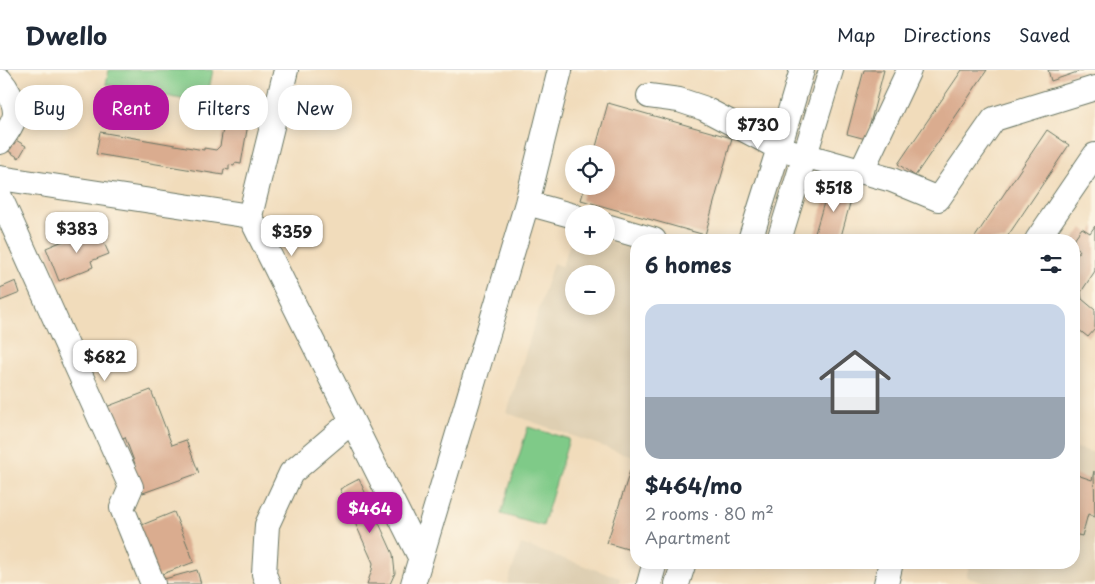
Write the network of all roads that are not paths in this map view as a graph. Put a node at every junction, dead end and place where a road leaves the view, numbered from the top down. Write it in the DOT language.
graph roads {
  1 [pos="286,70"];
  2 [pos="560,70"];
  3 [pos="802,70"];
  4 [pos="909,70"];
  5 [pos="827,71"];
  6 [pos="0,80"];
  7 [pos="1095,88"];
  8 [pos="649,96"];
  9 [pos="0,142"];
  10 [pos="779,148"];
  11 [pos="1095,155"];
  12 [pos="806,156"];
  13 [pos="861,172"];
  14 [pos="0,178"];
  15 [pos="0,198"];
  16 [pos="527,202"];
  17 [pos="565,213"];
  18 [pos="250,216"];
  19 [pos="615,229"];
  20 [pos="633,234"];
  21 [pos="752,234"];
  22 [pos="781,234"];
  23 [pos="1041,234"];
  24 [pos="352,421"];
  25 [pos="420,558"];
  26 [pos="653,569"];
  27 [pos="682,569"];
  28 [pos="889,569"];
  29 [pos="153,584"];
  30 [pos="268,584"];
  31 [pos="413,584"];
  32 [pos="649,584"];
  33 [pos="677,584"];
  34 [pos="886,584"];
  1 -- 18 [label="street"];
  2 -- 16 [label="street"];
  3 -- 10 [label="street"];
  4 -- 13 [label="street"];
  5 -- 12 [label="street"];
  6 -- 9 [label="street"];
  7 -- 13 [label="street"];
  8 -- 10 [label="street"];
  10 -- 12 [label="street"];
  10 -- 21 [label="street"];
  11 -- 23 [label="street"];
  12 -- 13 [label="street"];
  12 -- 22 [label="street"];
  14 -- 18 [label="street"];
  15 -- 29 [label="street"];
  16 -- 17 [label="street"];
  16 -- 25 [label="street"];
  18 -- 24 [label="street"];
  19 -- 20 [label="street"];
  24 -- 25 [label="street"];
  24 -- 30 [label="street"];
  25 -- 31 [label="street"];
  26 -- 32 [label="street"];
  27 -- 33 [label="street"];
  28 -- 34 [label="street"];
}
